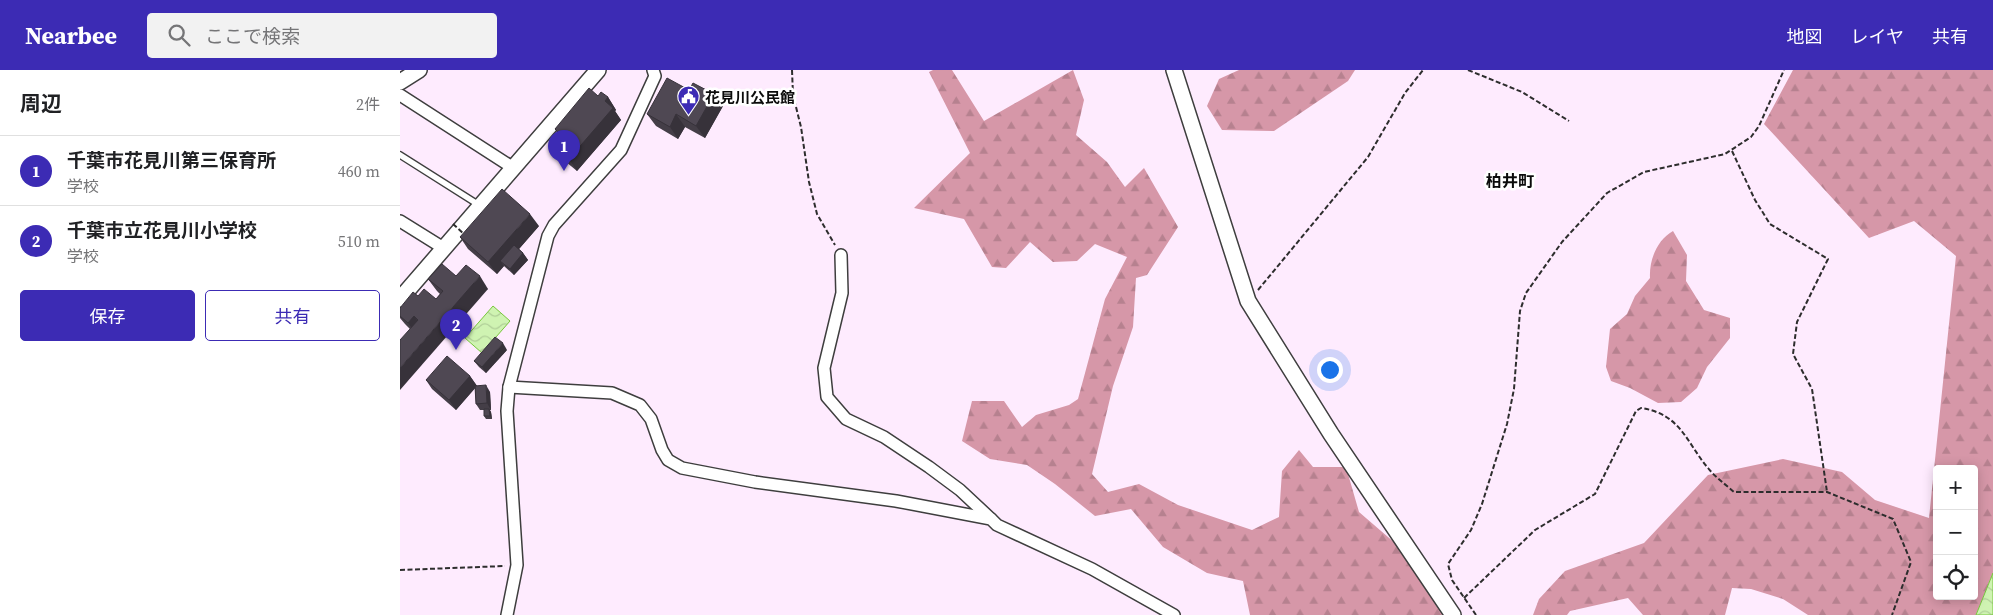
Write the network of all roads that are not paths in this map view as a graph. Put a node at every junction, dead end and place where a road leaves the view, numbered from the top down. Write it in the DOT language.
graph roads {
  1 [pos="418,70"];
  2 [pos="598,70"];
  3 [pos="653,70"];
  4 [pos="1174,70"];
  5 [pos="400,82"];
  6 [pos="400,95"];
  7 [pos="400,155"];
  8 [pos="512,167"];
  9 [pos="479,205"];
  10 [pos="400,221"];
  11 [pos="445,249"];
  12 [pos="841,255"];
  13 [pos="401,297"];
  14 [pos="509,387"];
  15 [pos="991,518"];
  16 [pos="507,615"];
  17 [pos="1174,615"];
  18 [pos="1453,615"];
  1 -- 5 [label="street"];
  2 -- 8 [label="street"];
  3 -- 14 [label="street"];
  4 -- 18 [label="street"];
  6 -- 8 [label="street"];
  7 -- 9 [label="lane"];
  8 -- 9 [label="street"];
  9 -- 11 [label="street"];
  10 -- 11 [label="street"];
  11 -- 13 [label="street"];
  12 -- 15 [label="street"];
  14 -- 15 [label="street"];
  14 -- 16 [label="street"];
  15 -- 17 [label="street"];
}
